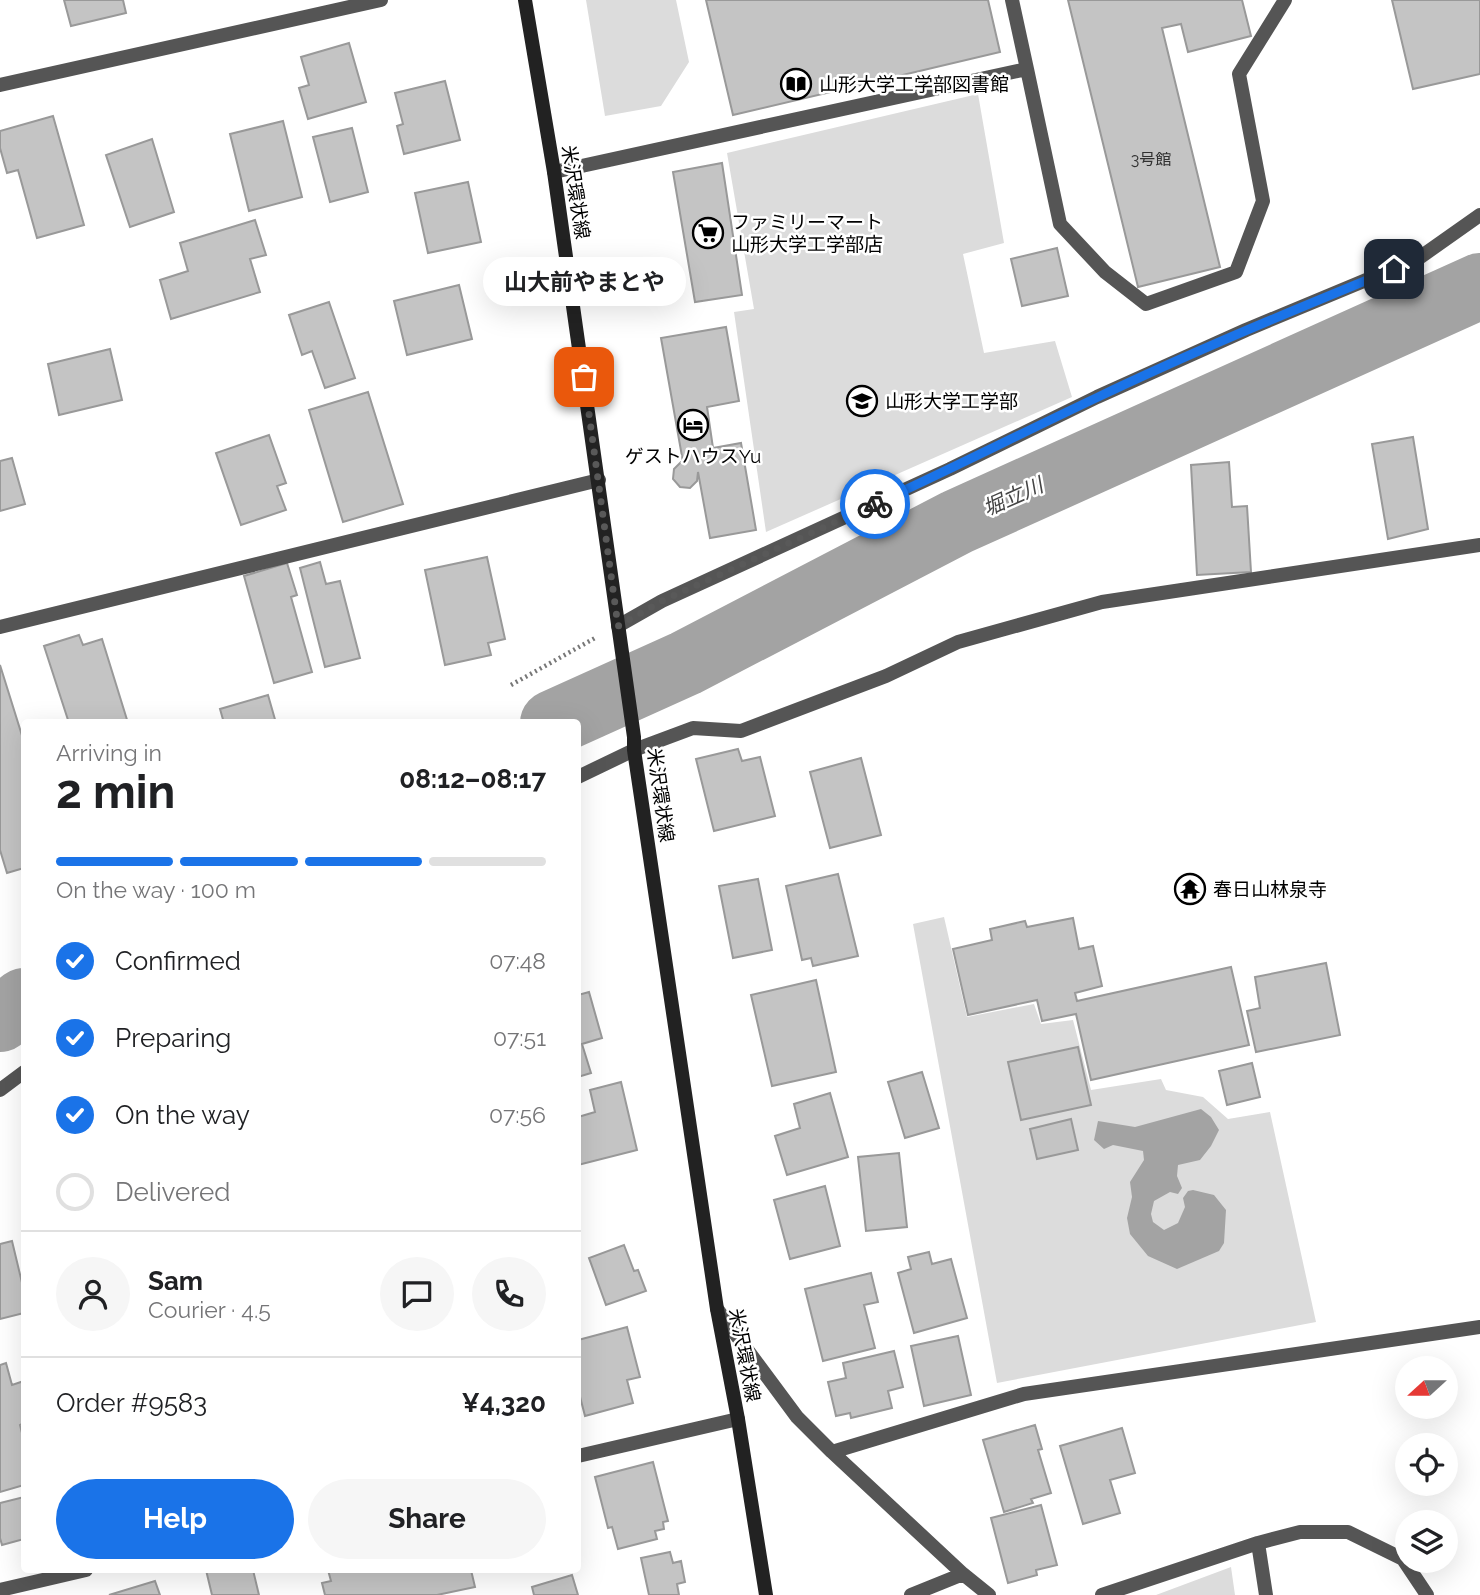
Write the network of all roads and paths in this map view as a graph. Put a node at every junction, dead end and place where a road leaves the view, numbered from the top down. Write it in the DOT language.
graph roads {
  1 [pos="381,0"];
  2 [pos="525,0"];
  3 [pos="1012,0"];
  4 [pos="1285,0"];
  5 [pos="1027,69"];
  6 [pos="0,85"];
  7 [pos="554,172"];
  8 [pos="1480,215"];
  9 [pos="599,480"];
  10 [pos="1480,545"];
  11 [pos="0,627"];
  12 [pos="619,631"];
  13 [pos="511,685"];
  14 [pos="634,743"];
  15 [pos="581,775"];
  16 [pos="21,1074"];
  17 [pos="0,1090"];
  18 [pos="717,1309"];
  19 [pos="1480,1327"];
  20 [pos="738,1419"];
  21 [pos="832,1452"];
  22 [pos="581,1455"];
  23 [pos="1258,1543"];
  24 [pos="73,1573"];
  25 [pos="962,1574"];
  26 [pos="0,1590"];
  27 [pos="766,1595"];
  28 [pos="911,1595"];
  29 [pos="989,1595"];
  30 [pos="1102,1595"];
  31 [pos="1266,1595"];
  32 [pos="1427,1595"];
  1 -- 6 [label="street"];
  2 -- 7 [label="main road, 米沢環状線"];
  3 -- 5 [label="street"];
  4 -- 5 [label="street"];
  5 -- 7 [label="street"];
  7 -- 9 [label="main road, 米沢環状線"];
  8 -- 12 [label="street"];
  9 -- 11 [label="street"];
  9 -- 12 [label="main road, 米沢環状線"];
  10 -- 14 [label="street"];
  12 -- 13 [label="path"];
  12 -- 14 [label="main road, 米沢環状線"];
  14 -- 15 [label="street"];
  14 -- 18 [label="main road, 米沢環状線"];
  16 -- 17 [label="street"];
  18 -- 20 [label="main road, 米沢環状線"];
  18 -- 21 [label="street"];
  19 -- 21 [label="street"];
  20 -- 22 [label="street"];
  20 -- 27 [label="main road, 米沢環状線"];
  21 -- 25 [label="street"];
  23 -- 30 [label="street"];
  23 -- 31 [label="street"];
  23 -- 32 [label="street"];
  24 -- 26 [label="street"];
  25 -- 28 [label="street"];
  25 -- 29 [label="street"];
}
